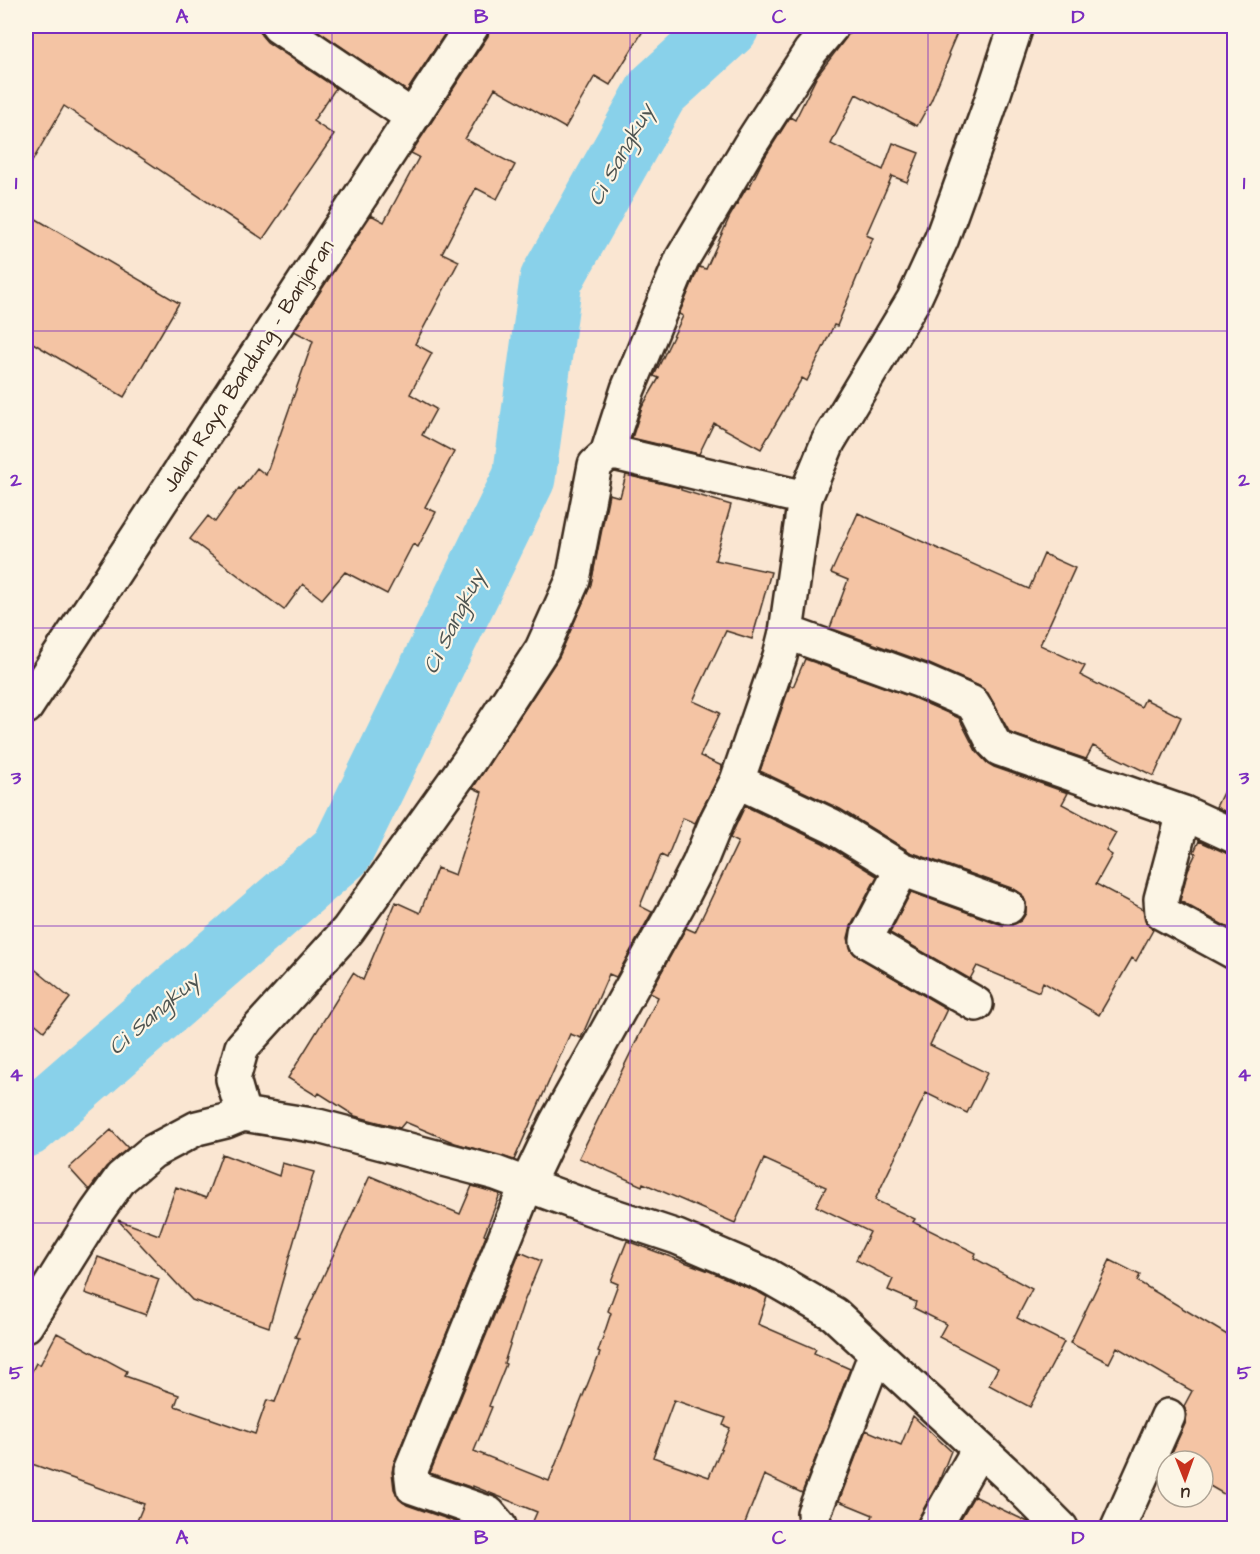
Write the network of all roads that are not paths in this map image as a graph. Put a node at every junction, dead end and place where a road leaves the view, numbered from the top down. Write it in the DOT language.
graph roads {
  1 [pos="278,26"];
  2 [pos="472,26"];
  3 [pos="832,26"];
  4 [pos="1016,26"];
  5 [pos="411,116"];
  6 [pos="607,454"];
  7 [pos="805,498"];
  8 [pos="786,633"];
  9 [pos="26,707"];
  10 [pos="737,781"];
  11 [pos="1184,813"];
  12 [pos="1234,836"];
  13 [pos="902,869"];
  14 [pos="1008,907"];
  15 [pos="1234,952"];
  16 [pos="976,1004"];
  17 [pos="243,1114"];
  18 [pos="527,1184"];
  19 [pos="26,1325"];
  20 [pos="876,1353"];
  21 [pos="1168,1416"];
  22 [pos="979,1449"];
  23 [pos="814,1513"];
  24 [pos="499,1528"];
  25 [pos="934,1528"];
  26 [pos="1061,1528"];
  27 [pos="1118,1528"];
  1 -- 5 [label="street"];
  2 -- 5 [label="street, Jalan Raya Bandung - Banjaran"];
  3 -- 6 [label="street"];
  4 -- 7 [label="street"];
  5 -- 9 [label="street, Jalan Raya Bandung - Banjaran"];
  6 -- 7 [label="street"];
  6 -- 17 [label="street"];
  7 -- 8 [label="street"];
  8 -- 10 [label="street"];
  8 -- 11 [label="street"];
  10 -- 13 [label="street"];
  10 -- 18 [label="street"];
  11 -- 12 [label="street"];
  11 -- 15 [label="street"];
  13 -- 14 [label="street"];
  13 -- 16 [label="street"];
  17 -- 18 [label="street"];
  17 -- 19 [label="street"];
  18 -- 20 [label="street"];
  18 -- 24 [label="street"];
  20 -- 22 [label="street"];
  20 -- 23 [label="street"];
  21 -- 27 [label="street"];
  22 -- 25 [label="street"];
  22 -- 26 [label="street"];
}
